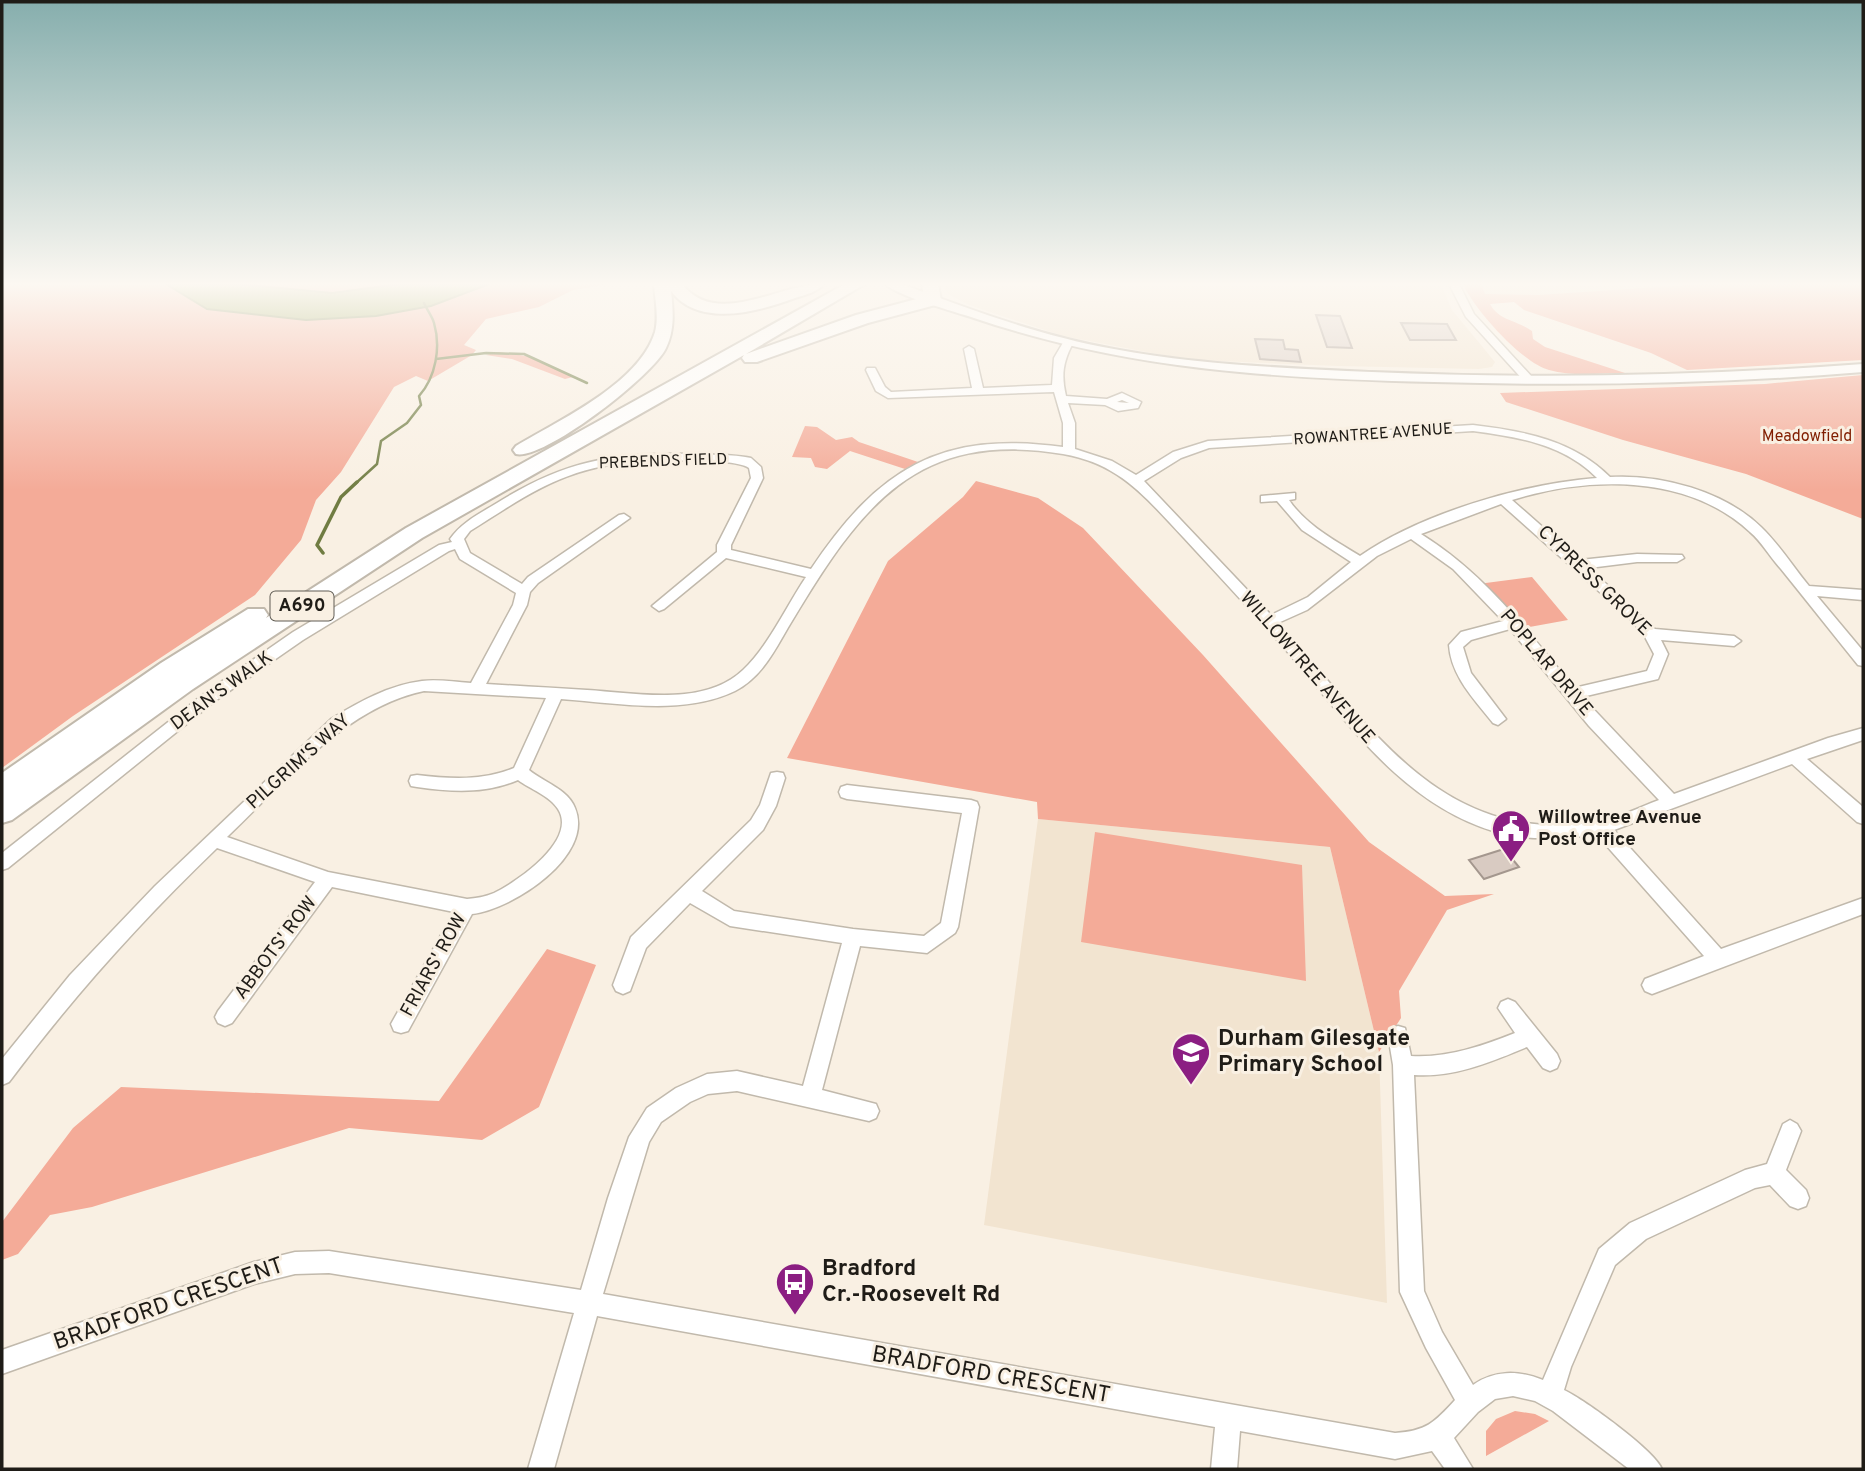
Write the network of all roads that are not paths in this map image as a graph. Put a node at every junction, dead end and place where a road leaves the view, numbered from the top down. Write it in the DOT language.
graph roads {
  1 [pos="652,353"];
  2 [pos="709,353"];
  3 [pos="733,353"];
  4 [pos="765,353"];
  5 [pos="970,353"];
  6 [pos="1063,353"];
  7 [pos="1114,353"];
  8 [pos="1505,353"];
  9 [pos="1863,368"];
  10 [pos="871,370"];
  11 [pos="1529,380"];
  12 [pos="978,391"];
  13 [pos="1059,394"];
  14 [pos="1108,402"];
  15 [pos="614,419"];
  16 [pos="1069,451"];
  17 [pos="492,471"];
  18 [pos="1136,480"];
  19 [pos="1606,480"];
  20 [pos="1265,499"];
  21 [pos="1503,499"];
  22 [pos="625,518"];
  23 [pos="1411,533"];
  24 [pos="458,544"];
  25 [pos="724,553"];
  26 [pos="1676,557"];
  27 [pos="1360,562"];
  28 [pos="1577,565"];
  29 [pos="814,574"];
  30 [pos="1806,590"];
  31 [pos="523,591"];
  32 [pos="1863,595"];
  33 [pos="659,606"];
  34 [pos="1268,621"];
  35 [pos="1513,623"];
  36 [pos="1651,634"];
  37 [pos="1734,640"];
  38 [pos="1863,661"];
  39 [pos="476,688"];
  40 [pos="556,693"];
  41 [pos="1571,694"];
  42 [pos="1497,719"];
  43 [pos="1863,734"];
  44 [pos="1794,757"];
  45 [pos="520,772"];
  46 [pos="777,778"];
  47 [pos="417,781"];
  48 [pos="2,787"];
  49 [pos="847,792"];
  50 [pos="1673,803"];
  51 [pos="2,813"];
  52 [pos="1863,817"];
  53 [pos="1601,828"];
  54 [pos="215,840"];
  55 [pos="2,863"];
  56 [pos="328,879"];
  57 [pos="688,892"];
  58 [pos="1863,906"];
  59 [pos="467,907"];
  60 [pos="853,937"];
  61 [pos="1718,959"];
  62 [pos="623,985"];
  63 [pos="1652,985"];
  64 [pos="1508,1008"];
  65 [pos="225,1017"];
  66 [pos="401,1024"];
  67 [pos="1398,1035"];
  68 [pos="1531,1036"];
  69 [pos="1550,1061"];
  70 [pos="1403,1065"];
  71 [pos="2,1075"];
  72 [pos="810,1096"];
  73 [pos="869,1111"];
  74 [pos="1790,1131"];
  75 [pos="1774,1173"];
  76 [pos="1798,1198"];
  77 [pos="587,1303"];
  78 [pos="2,1362"];
  79 [pos="1551,1394"];
  80 [pos="1469,1402"];
  81 [pos="1228,1418"];
  82 [pos="1438,1437"];
  83 [pos="541,1469"];
  84 [pos="1224,1469"];
  85 [pos="1460,1469"];
  86 [pos="1649,1469"];
  1 -- 17 [label="highway"];
  2 -- 17 [label="highway, A690"];
  3 -- 15 [label="highway, A690"];
  4 -- 15 [label="highway"];
  5 -- 12 [label="street"];
  6 -- 13 [label="street"];
  7 -- 11 [label="street"];
  8 -- 11 [label="street"];
  9 -- 11 [label="street"];
  10 -- 12 [label="street"];
  12 -- 13 [label="street"];
  13 -- 14 [label="street"];
  13 -- 16 [label="street"];
  15 -- 51 [label="highway, A690"];
  16 -- 18 [label="street, WILLOWTREE AVENUE"];
  16 -- 29 [label="street, WILLOWTREE AVENUE"];
  17 -- 48 [label="highway, A690"];
  18 -- 19 [label="street, ROWANTREE AVENUE"];
  18 -- 34 [label="street, WILLOWTREE AVENUE"];
  19 -- 21 [label="street"];
  19 -- 30 [label="street"];
  20 -- 27 [label="street"];
  21 -- 23 [label="street"];
  21 -- 28 [label="street, CYPRESS GROVE"];
  22 -- 31 [label="street"];
  23 -- 27 [label="street"];
  23 -- 35 [label="street, POPLAR DRIVE"];
  24 -- 25 [label="street, PREBENDS FIELD"];
  24 -- 31 [label="street"];
  24 -- 55 [label="street, DEAN'S WALK"];
  25 -- 29 [label="street"];
  25 -- 33 [label="street"];
  26 -- 28 [label="street"];
  27 -- 34 [label="street"];
  28 -- 36 [label="street, CYPRESS GROVE"];
  29 -- 40 [label="street, PILGRIM'S WAY"];
  30 -- 32 [label="street"];
  30 -- 38 [label="street"];
  31 -- 39 [label="street"];
  34 -- 53 [label="street, WILLOWTREE AVENUE"];
  35 -- 41 [label="street, POPLAR DRIVE"];
  35 -- 42 [label="street"];
  36 -- 37 [label="street"];
  36 -- 41 [label="street, CYPRESS GROVE"];
  39 -- 40 [label="street, PILGRIM'S WAY"];
  39 -- 54 [label="street, PILGRIM'S WAY"];
  40 -- 45 [label="street"];
  41 -- 50 [label="street, POPLAR DRIVE"];
  43 -- 44 [label="street, WILLOWTREE AVENUE"];
  44 -- 50 [label="street, WILLOWTREE AVENUE"];
  44 -- 52 [label="street"];
  45 -- 47 [label="street"];
  45 -- 59 [label="street"];
  46 -- 57 [label="street"];
  49 -- 60 [label="street"];
  50 -- 53 [label="street, WILLOWTREE AVENUE"];
  53 -- 61 [label="street"];
  54 -- 56 [label="street"];
  54 -- 71 [label="street, PILGRIM'S WAY"];
  56 -- 59 [label="street"];
  56 -- 65 [label="street, ABBOTS' ROW"];
  57 -- 60 [label="street"];
  57 -- 62 [label="street"];
  58 -- 61 [label="street"];
  59 -- 66 [label="street, FRIARS' ROW"];
  60 -- 72 [label="street"];
  61 -- 63 [label="street"];
  64 -- 68 [label="street"];
  67 -- 70 [label="street"];
  68 -- 69 [label="street"];
  68 -- 70 [label="street"];
  70 -- 80 [label="street"];
  72 -- 73 [label="street"];
  72 -- 77 [label="street"];
  74 -- 75 [label="street"];
  75 -- 76 [label="street"];
  75 -- 79 [label="street"];
  77 -- 78 [label="street, BRADFORD CRESCENT"];
  77 -- 81 [label="street, BRADFORD CRESCENT"];
  77 -- 83 [label="street"];
  79 -- 80 [label="street"];
  79 -- 86 [label="street"];
  80 -- 82 [label="street"];
  81 -- 82 [label="street, BRADFORD CRESCENT"];
  81 -- 84 [label="street"];
  82 -- 85 [label="street"];
}
